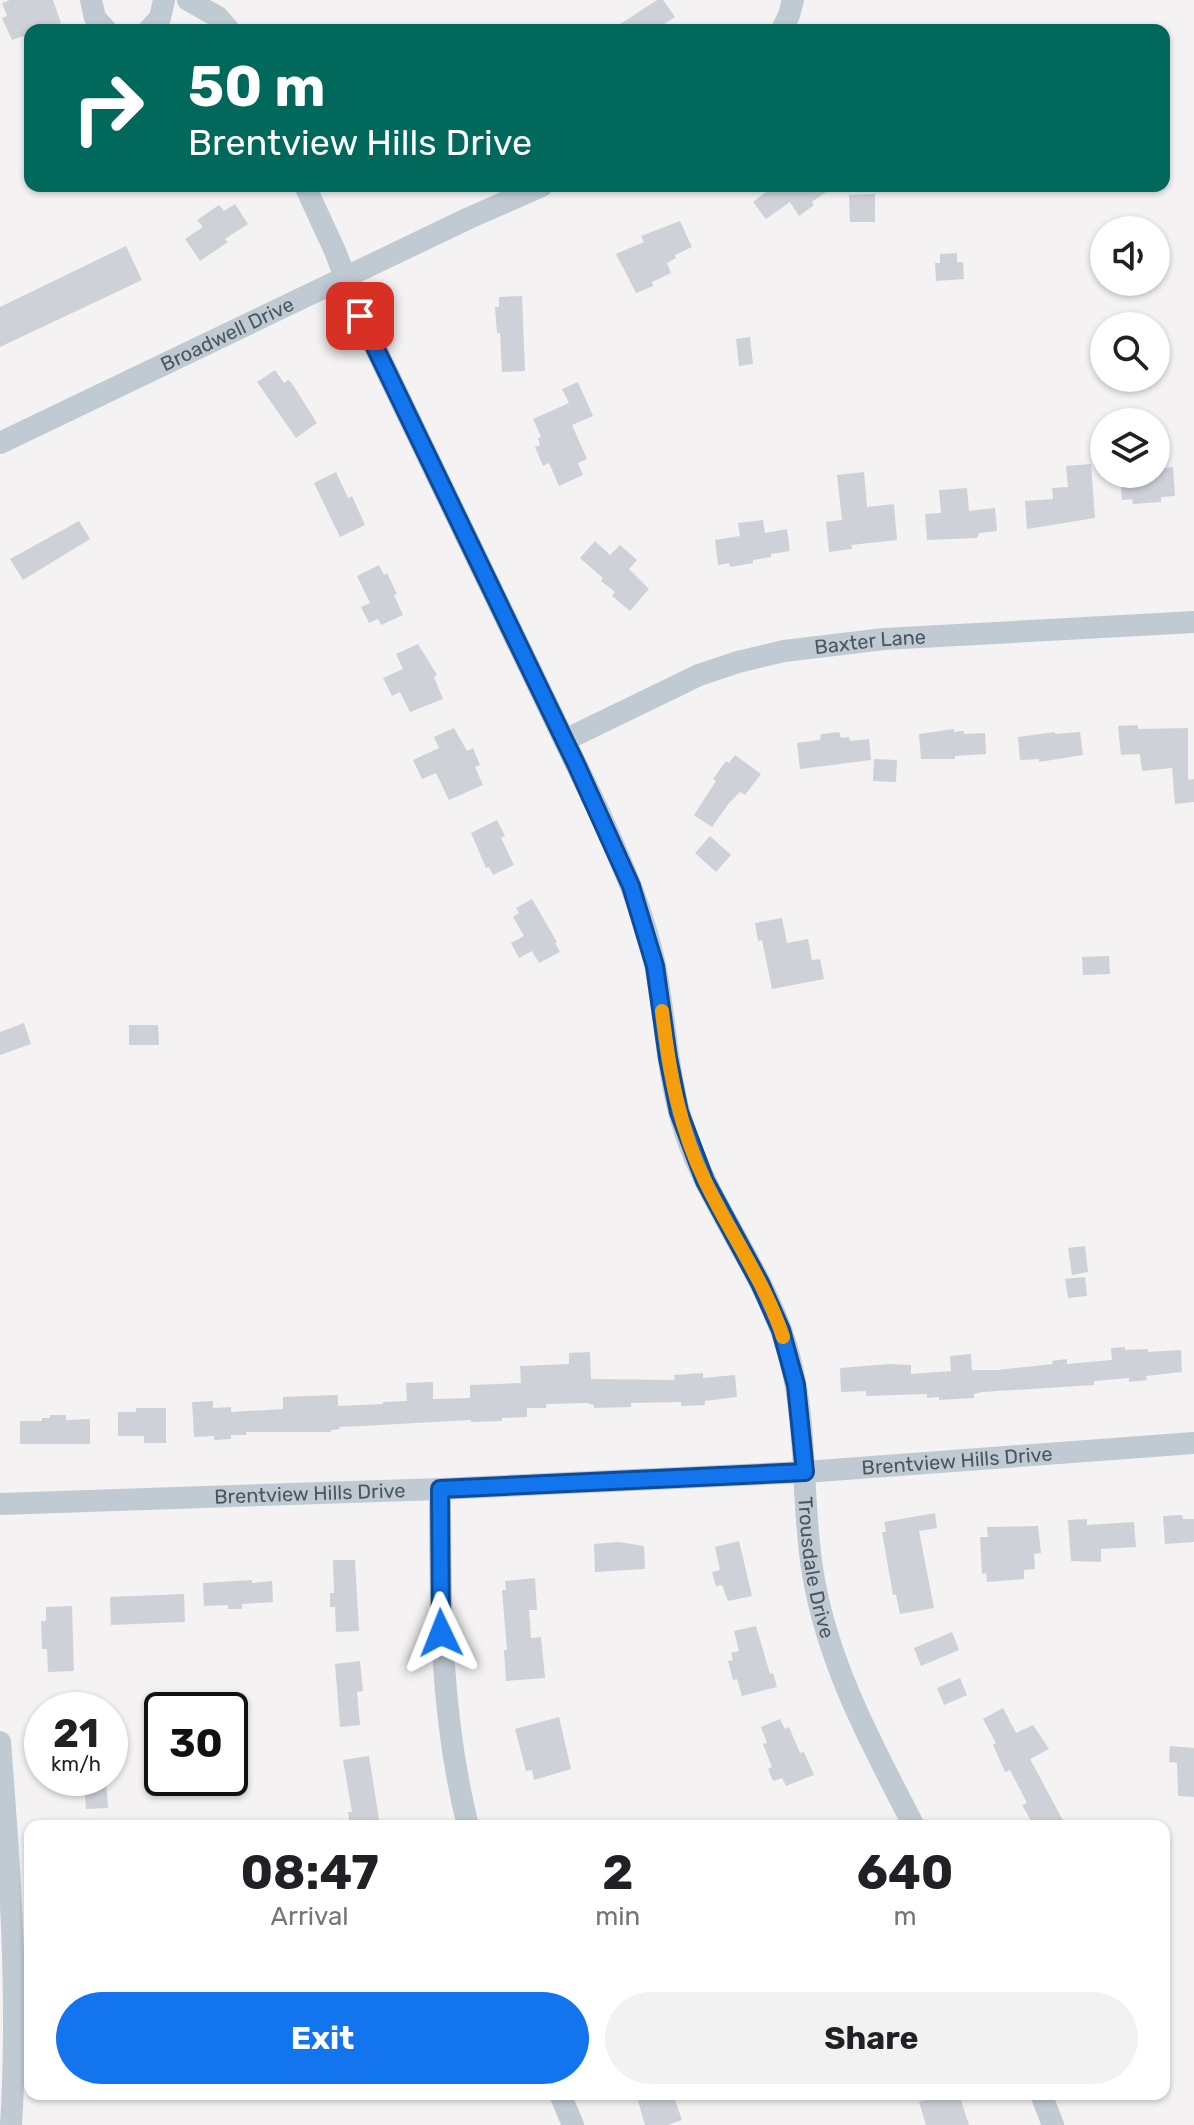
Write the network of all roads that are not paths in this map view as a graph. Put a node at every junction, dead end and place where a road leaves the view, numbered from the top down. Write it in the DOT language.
graph roads {
  1 [pos="91,0"];
  2 [pos="164,0"];
  3 [pos="188,0"];
  4 [pos="793,0"];
  5 [pos="100,24"];
  6 [pos="154,24"];
  7 [pos="224,24"];
  8 [pos="785,24"];
  9 [pos="308,192"];
  10 [pos="528,192"];
  11 [pos="346,279"];
  12 [pos="0,443"];
  13 [pos="1194,622"];
  14 [pos="565,740"];
  15 [pos="1194,1443"];
  16 [pos="805,1472"];
  17 [pos="440,1489"];
  18 [pos="0,1504"];
  19 [pos="0,1742"];
  20 [pos="467,1820"];
  21 [pos="911,1820"];
  22 [pos="15,2074"];
  23 [pos="563,2100"];
  24 [pos="1043,2100"];
  25 [pos="11,2125"];
  26 [pos="573,2125"];
  27 [pos="1053,2125"];
  1 -- 5 [label="street"];
  2 -- 6 [label="street"];
  3 -- 7 [label="street"];
  4 -- 8 [label="street"];
  9 -- 11 [label="street, Trousdale Drive"];
  10 -- 11 [label="street, Broadwell Drive"];
  11 -- 12 [label="street, Broadwell Drive"];
  11 -- 14 [label="street, Trousdale Drive"];
  13 -- 14 [label="street, Baxter Lane"];
  14 -- 16 [label="street, Trousdale Drive"];
  15 -- 16 [label="street, Brentview Hills Drive"];
  16 -- 17 [label="street, Brentview Hills Drive"];
  16 -- 21 [label="street, Trousdale Drive"];
  17 -- 18 [label="street, Brentview Hills Drive"];
  17 -- 20 [label="street"];
  19 -- 22 [label="street"];
  22 -- 25 [label="street"];
  23 -- 26 [label="street"];
  24 -- 27 [label="street"];
}
